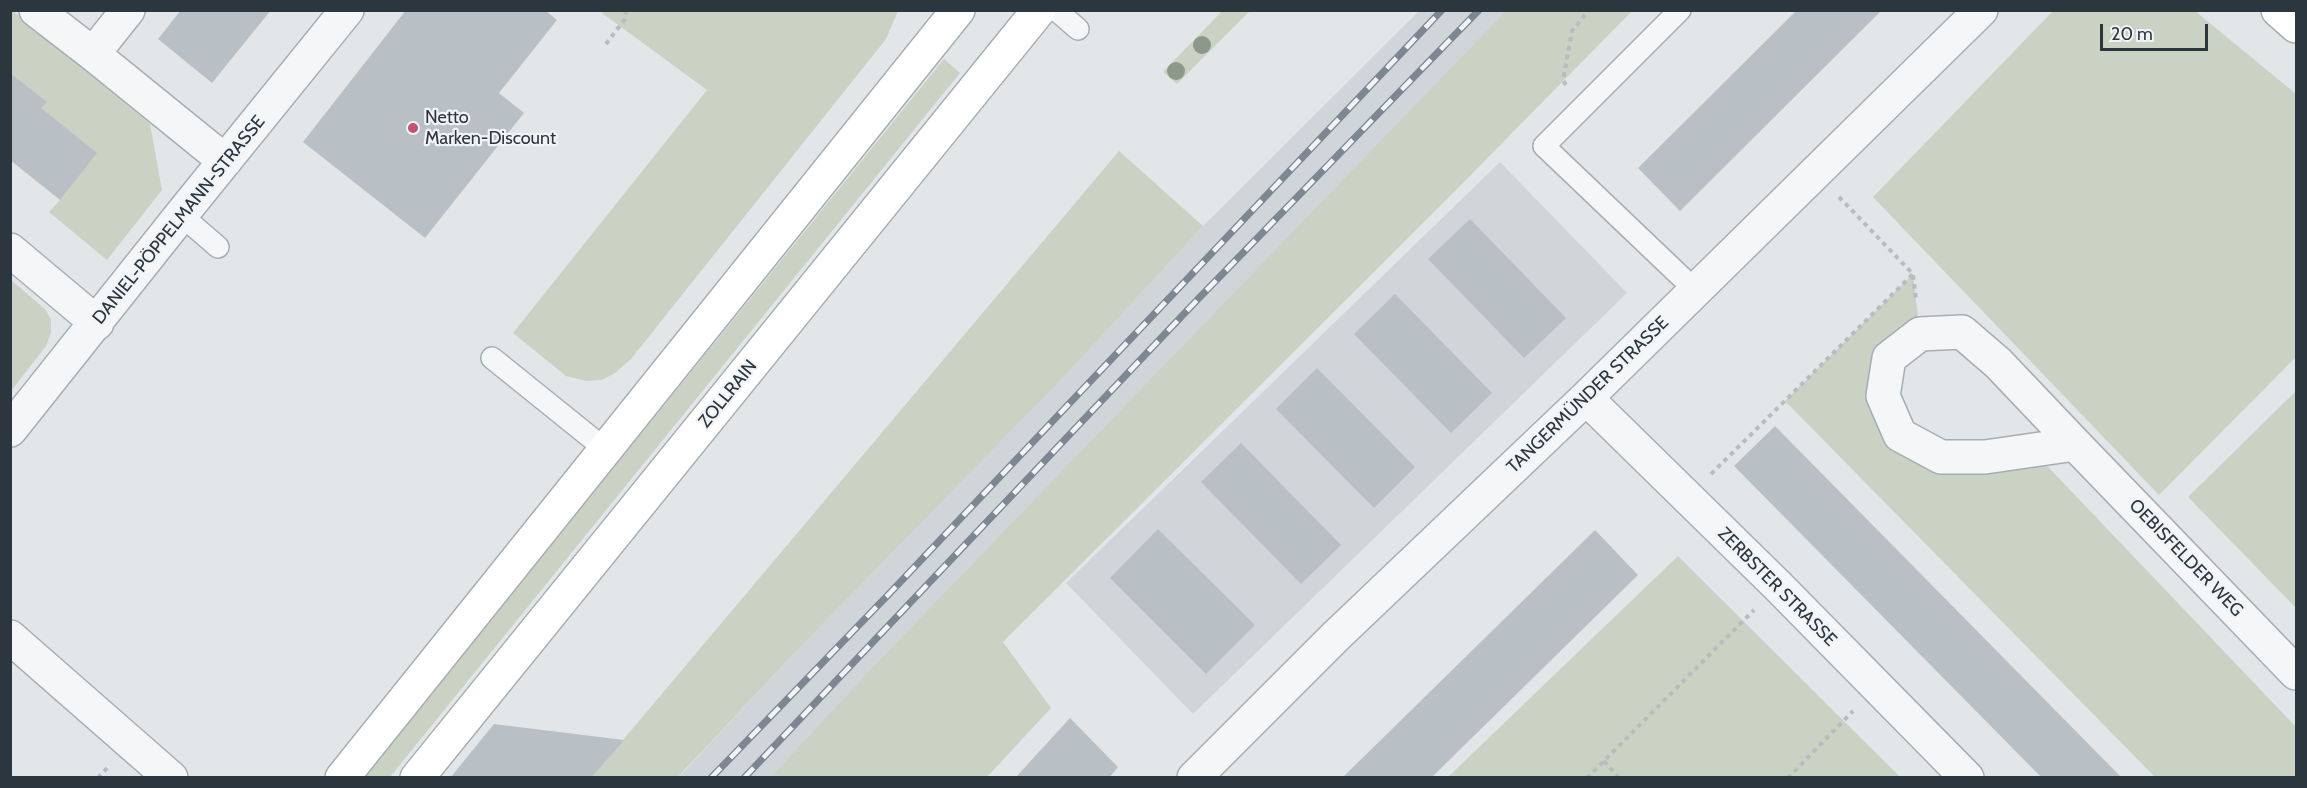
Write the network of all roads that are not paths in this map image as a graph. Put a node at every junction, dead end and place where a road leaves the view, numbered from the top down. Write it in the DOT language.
graph roads {
  1 [pos="36,10"];
  2 [pos="128,10"];
  3 [pos="347,10"];
  4 [pos="958,10"];
  5 [pos="1038,10"];
  6 [pos="1056,10"];
  7 [pos="1680,10"];
  8 [pos="1981,10"];
  9 [pos="2278,10"];
  10 [pos="2296,26"];
  11 [pos="1078,29"];
  12 [pos="93,54"];
  13 [pos="225,161"];
  14 [pos="181,215"];
  15 [pos="218,247"];
  16 [pos="10,250"];
  17 [pos="1695,290"];
  18 [pos="97,323"];
  19 [pos="492,358"];
  20 [pos="1586,398"];
  21 [pos="10,430"];
  22 [pos="2075,444"];
  23 [pos="605,449"];
  24 [pos="10,637"];
  25 [pos="2296,673"];
  26 [pos="171,777"];
  27 [pos="342,777"];
  28 [pos="417,777"];
  29 [pos="1194,777"];
  30 [pos="1967,777"];
  1 -- 12 [label="street"];
  2 -- 12 [label="street"];
  3 -- 13 [label="street, DANIEL-PÖPPELMANN-STRASSE"];
  4 -- 23 [label="main road"];
  5 -- 28 [label="main road, ZOLLRAIN"];
  6 -- 11 [label="lane"];
  7 -- 17 [label="lane"];
  8 -- 17 [label="street, TANGERMÜNDER STRASSE"];
  9 -- 10 [label="main road"];
  12 -- 13 [label="street"];
  13 -- 14 [label="street, DANIEL-PÖPPELMANN-STRASSE"];
  14 -- 15 [label="lane"];
  14 -- 18 [label="street, DANIEL-PÖPPELMANN-STRASSE"];
  16 -- 18 [label="street"];
  17 -- 20 [label="street, TANGERMÜNDER STRASSE"];
  18 -- 21 [label="street, DANIEL-PÖPPELMANN-STRASSE"];
  19 -- 23 [label="lane"];
  20 -- 29 [label="street, TANGERMÜNDER STRASSE"];
  20 -- 30 [label="street, ZERBSTER STRASSE"];
  22 -- 22 [label="street, OEBISFELDER WEG"];
  22 -- 25 [label="street, OEBISFELDER WEG"];
  23 -- 27 [label="main road"];
  24 -- 26 [label="street"];
}
